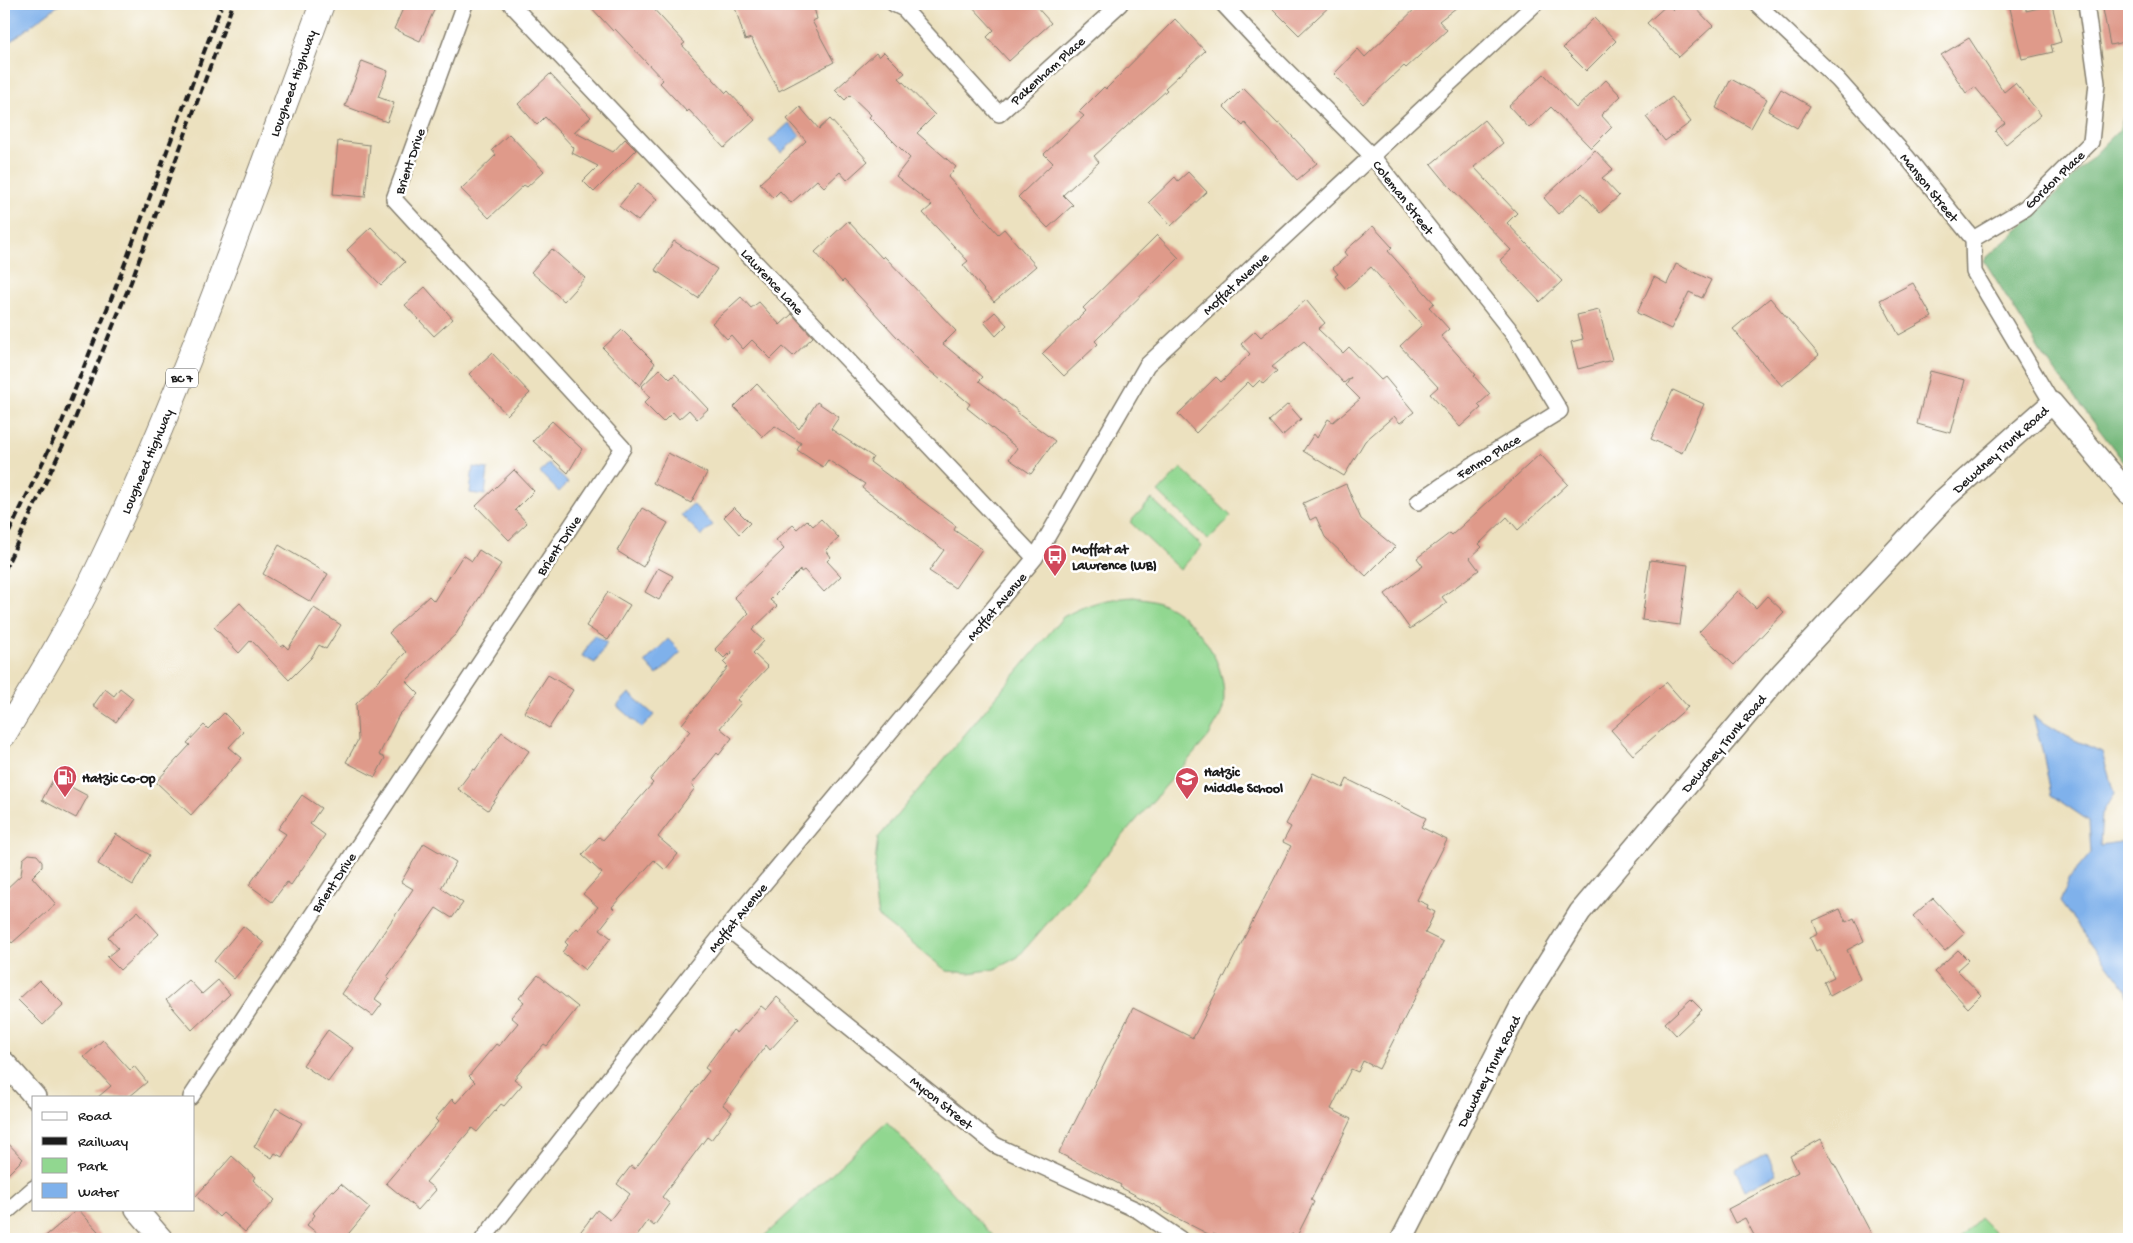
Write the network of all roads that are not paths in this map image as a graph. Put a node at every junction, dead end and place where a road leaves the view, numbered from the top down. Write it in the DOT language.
graph roads {
  1 [pos="322,4"];
  2 [pos="466,4"];
  3 [pos="511,4"];
  4 [pos="894,4"];
  5 [pos="1120,4"];
  6 [pos="1223,4"];
  7 [pos="1535,4"];
  8 [pos="1757,4"];
  9 [pos="2086,4"];
  10 [pos="1372,156"];
  11 [pos="1973,239"];
  12 [pos="2052,403"];
  13 [pos="1560,412"];
  14 [pos="2129,494"];
  15 [pos="1418,502"];
  16 [pos="1035,558"];
  17 [pos="4,735"];
  18 [pos="727,928"];
  19 [pos="4,1062"];
  20 [pos="34,1096"];
  21 [pos="192,1096"];
  22 [pos="32,1190"];
  23 [pos="137,1210"];
  24 [pos="4,1214"];
  25 [pos="162,1239"];
  26 [pos="483,1239"];
  27 [pos="1180,1239"];
  28 [pos="1402,1239"];
  1 -- 17 [label="main road, Lougheed Highway / BC 7"];
  2 -- 21 [label="street, Brient Drive"];
  3 -- 16 [label="street, Lawrence Lane"];
  4 -- 5 [label="street, Pakenham Place"];
  6 -- 10 [label="street, Coleman Street"];
  7 -- 10 [label="street, Moffat Avenue"];
  8 -- 11 [label="street, Manson Street"];
  9 -- 11 [label="street, Gordon Place"];
  10 -- 13 [label="street, Coleman Street"];
  10 -- 16 [label="street, Moffat Avenue"];
  11 -- 12 [label="street"];
  12 -- 14 [label="main road, Dewdney Trunk Road"];
  12 -- 28 [label="main road, Dewdney Trunk Road"];
  13 -- 15 [label="street, Fenmo Place"];
  16 -- 18 [label="street, Moffat Avenue"];
  18 -- 26 [label="street, Moffat Avenue"];
  18 -- 27 [label="street, Mycon Street"];
  19 -- 20 [label="main road"];
  22 -- 24 [label="street"];
  23 -- 25 [label="main road"];
}
